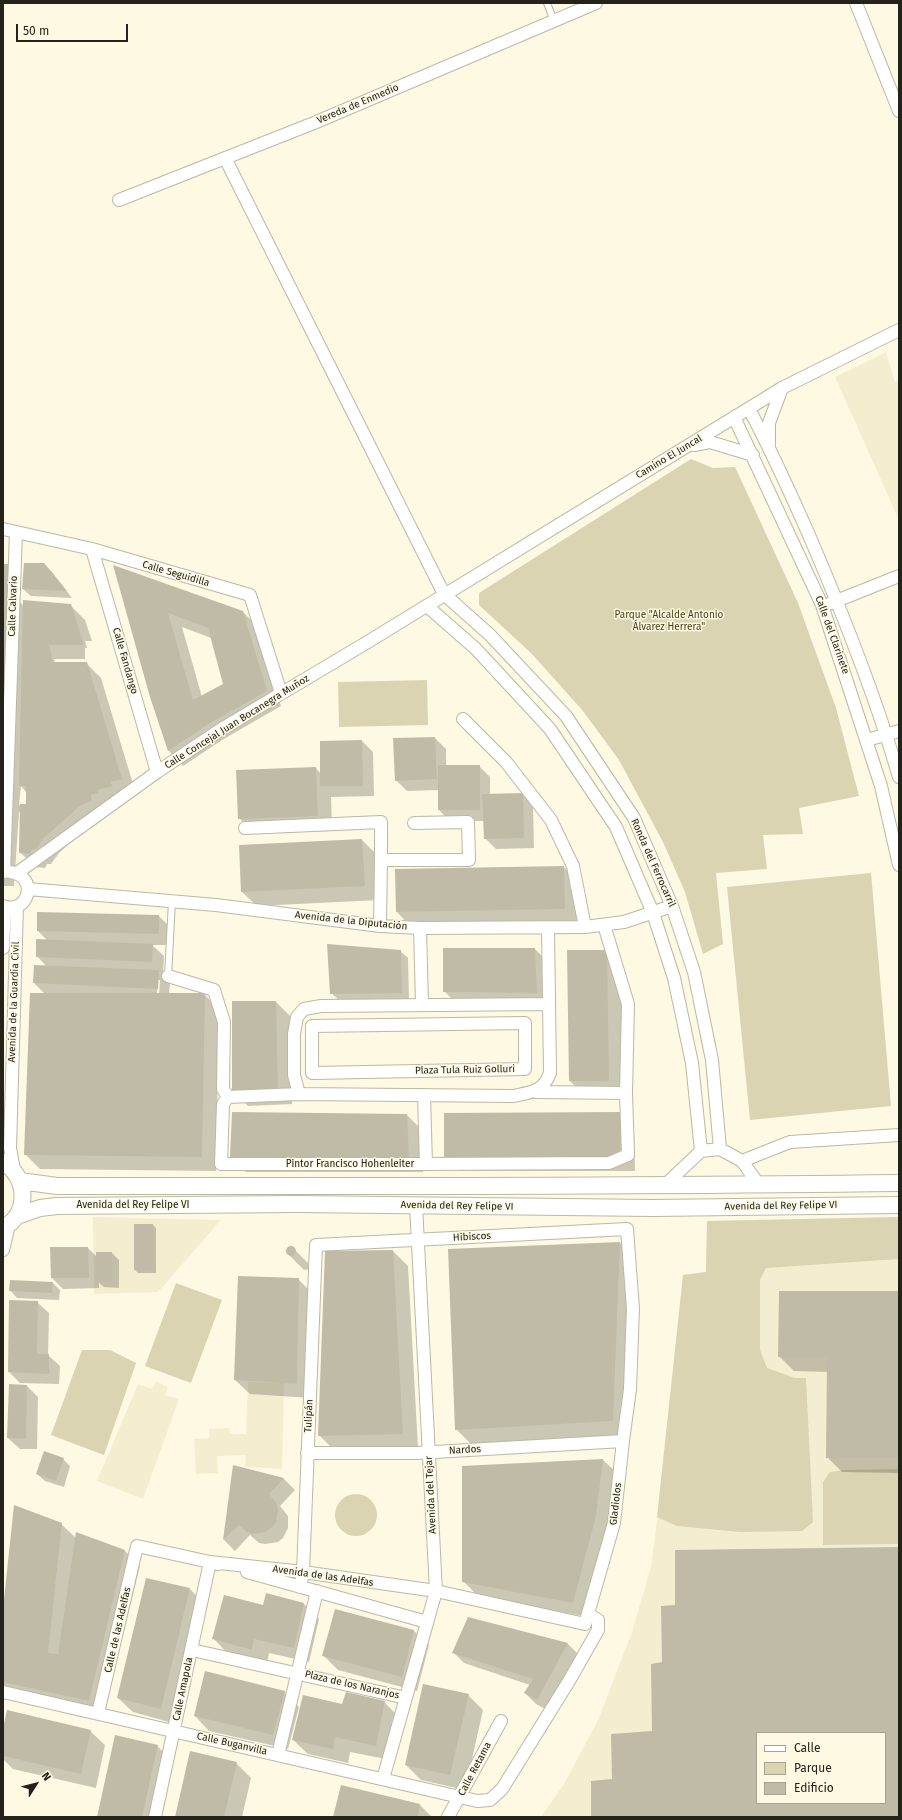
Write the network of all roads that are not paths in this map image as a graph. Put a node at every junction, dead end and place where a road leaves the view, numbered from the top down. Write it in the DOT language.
graph roads {
  1 [pos="547,3"];
  2 [pos="596,3"];
  3 [pos="856,3"];
  4 [pos="554,20"];
  5 [pos="899,111"];
  6 [pos="225,158"];
  7 [pos="119,200"];
  8 [pos="899,330"];
  9 [pos="782,388"];
  10 [pos="749,409"];
  11 [pos="734,417"];
  12 [pos="769,445"];
  13 [pos="685,447"];
  14 [pos="753,456"];
  15 [pos="3,529"];
  16 [pos="16,532"];
  17 [pos="92,549"];
  18 [pos="899,576"];
  19 [pos="444,594"];
  20 [pos="838,601"];
  21 [pos="822,605"];
  22 [pos="427,606"];
  23 [pos="281,693"];
  24 [pos="463,719"];
  25 [pos="899,731"];
  26 [pos="887,734"];
  27 [pos="867,740"];
  28 [pos="157,772"];
  29 [pos="899,777"];
  30 [pos="899,781"];
  31 [pos="881,786"];
  32 [pos="414,823"];
  33 [pos="245,828"];
  34 [pos="381,860"];
  35 [pos="899,865"];
  36 [pos="8,873"];
  37 [pos="28,889"];
  38 [pos="172,902"];
  39 [pos="8,906"];
  40 [pos="672,906"];
  41 [pos="653,913"];
  42 [pos="604,925"];
  43 [pos="380,926"];
  44 [pos="585,927"];
  45 [pos="420,928"];
  46 [pos="548,928"];
  47 [pos="3,948"];
  48 [pos="168,976"];
  49 [pos="422,1004"];
  50 [pos="549,1004"];
  51 [pos="312,1026"];
  52 [pos="536,1092"];
  53 [pos="626,1093"];
  54 [pos="299,1094"];
  55 [pos="424,1095"];
  56 [pos="228,1097"];
  57 [pos="899,1135"];
  58 [pos="720,1148"];
  59 [pos="700,1151"];
  60 [pos="742,1161"];
  61 [pos="426,1164"];
  62 [pos="12,1171"];
  63 [pos="899,1182"];
  64 [pos="760,1185"];
  65 [pos="664,1186"];
  66 [pos="416,1205"];
  67 [pos="899,1205"];
  68 [pos="10,1223"];
  69 [pos="627,1229"];
  70 [pos="417,1240"];
  71 [pos="316,1245"];
  72 [pos="3,1250"];
  73 [pos="623,1441"];
  74 [pos="429,1452"];
  75 [pos="307,1453"];
  76 [pos="137,1546"];
  77 [pos="210,1562"];
  78 [pos="303,1572"];
  79 [pos="300,1587"];
  80 [pos="317,1591"];
  81 [pos="436,1591"];
  82 [pos="588,1614"];
  83 [pos="427,1622"];
  84 [pos="192,1650"];
  85 [pos="298,1673"];
  86 [pos="3,1692"];
  87 [pos="406,1698"];
  88 [pos="98,1713"];
  89 [pos="501,1721"];
  90 [pos="174,1731"];
  91 [pos="278,1755"];
  92 [pos="383,1778"];
  93 [pos="460,1796"];
  94 [pos="155,1817"];
  95 [pos="448,1817"];
  1 -- 4 [label="lane"];
  2 -- 4 [label="street, Vereda de Enmedio"];
  3 -- 5 [label="street"];
  4 -- 6 [label="street, Vereda de Enmedio"];
  6 -- 7 [label="street, Vereda de Enmedio"];
  6 -- 19 [label="street"];
  8 -- 9 [label="street, Camino El Juncal"];
  9 -- 10 [label="street, Camino El Juncal"];
  9 -- 12 [label="street"];
  10 -- 11 [label="street, Camino El Juncal"];
  10 -- 12 [label="street, Calle del Clarinete"];
  11 -- 13 [label="street, Camino El Juncal"];
  11 -- 14 [label="street, Calle del Clarinete"];
  12 -- 20 [label="street, Calle del Clarinete"];
  13 -- 14 [label="street"];
  13 -- 19 [label="street, Camino El Juncal"];
  14 -- 21 [label="street, Calle del Clarinete"];
  15 -- 16 [label="street, Calle Seguidilla"];
  16 -- 17 [label="street, Calle Seguidilla"];
  16 -- 36 [label="street, Calle Calvario"];
  17 -- 23 [label="street, Calle Seguidilla"];
  17 -- 28 [label="street, Calle Fandango"];
  18 -- 20 [label="street"];
  19 -- 22 [label="street, Calle Concejal Juan Bocanegra Muñoz"];
  19 -- 40 [label="street, Ronda del Ferrocarril"];
  20 -- 21 [label="street"];
  20 -- 26 [label="street, Calle del Clarinete"];
  21 -- 27 [label="street, Calle del Clarinete"];
  22 -- 23 [label="street, Calle Concejal Juan Bocanegra Muñoz"];
  22 -- 41 [label="street, Ronda del Ferrocarril"];
  23 -- 28 [label="street, Calle Concejal Juan Bocanegra Muñoz"];
  24 -- 44 [label="street"];
  25 -- 26 [label="street"];
  26 -- 27 [label="street"];
  26 -- 29 [label="street, Calle del Clarinete"];
  27 -- 31 [label="street, Calle del Clarinete"];
  28 -- 36 [label="street, Calle Concejal Juan Bocanegra Muñoz"];
  30 -- 31 [label="street"];
  31 -- 35 [label="street, Calle del Clarinete"];
  32 -- 34 [label="street"];
  33 -- 34 [label="street"];
  34 -- 43 [label="street"];
  36 -- 37 [label="street"];
  37 -- 38 [label="street, Avenida de la Diputación"];
  37 -- 39 [label="street"];
  38 -- 43 [label="street, Avenida de la Diputación"];
  38 -- 48 [label="lane"];
  39 -- 47 [label="street"];
  39 -- 62 [label="street, Avenida de la Guardia Civil"];
  40 -- 41 [label="street, Avenida de la Diputación"];
  40 -- 58 [label="street, Ronda del Ferrocarril"];
  41 -- 42 [label="street, Avenida de la Diputación"];
  41 -- 59 [label="street, Ronda del Ferrocarril"];
  42 -- 44 [label="street, Avenida de la Diputación"];
  42 -- 53 [label="street"];
  43 -- 45 [label="street, Avenida de la Diputación"];
  44 -- 46 [label="street, Avenida de la Diputación"];
  45 -- 46 [label="street, Avenida de la Diputación"];
  45 -- 49 [label="street"];
  46 -- 50 [label="street"];
  48 -- 56 [label="street"];
  49 -- 50 [label="street"];
  49 -- 54 [label="street"];
  50 -- 52 [label="street"];
  51 -- 51 [label="street, Plaza Tula Ruiz Golluri"];
  52 -- 53 [label="street"];
  52 -- 55 [label="street"];
  53 -- 61 [label="street"];
  54 -- 55 [label="street"];
  54 -- 56 [label="street"];
  55 -- 61 [label="street, Pintor Francisco Hohenleiter"];
  56 -- 61 [label="street, Pintor Francisco Hohenleiter"];
  57 -- 60 [label="street"];
  58 -- 59 [label="street"];
  58 -- 60 [label="street"];
  59 -- 65 [label="street"];
  60 -- 64 [label="street"];
  62 -- 65 [label="main road, Avenida del Rey Felipe VI"];
  62 -- 68 [label="main road"];
  63 -- 64 [label="main road, Avenida del Rey Felipe VI"];
  64 -- 65 [label="main road, Avenida del Rey Felipe VI"];
  66 -- 67 [label="main road, Avenida del Rey Felipe VI"];
  66 -- 68 [label="main road, Avenida del Rey Felipe VI"];
  66 -- 70 [label="street, Avenida del Tejar"];
  68 -- 72 [label="street"];
  69 -- 70 [label="street, Hibiscos"];
  69 -- 73 [label="street, Gladiolos"];
  70 -- 71 [label="street, Hibiscos"];
  70 -- 74 [label="street, Avenida del Tejar"];
  71 -- 75 [label="street, Tulipán"];
  73 -- 74 [label="street, Nardos"];
  73 -- 82 [label="street, Gladiolos"];
  74 -- 75 [label="street, Nardos"];
  74 -- 81 [label="street, Avenida del Tejar"];
  75 -- 78 [label="street, Tulipán"];
  76 -- 77 [label="street, Avenida de las Adelfas"];
  76 -- 88 [label="street, Calle de las Adelfas"];
  77 -- 78 [label="street, Avenida de las Adelfas"];
  77 -- 79 [label="street, Avenida de las Adelfas"];
  77 -- 84 [label="street, Calle Amapola"];
  78 -- 79 [label="street, Tulipán"];
  78 -- 81 [label="street, Avenida de las Adelfas"];
  79 -- 80 [label="street, Avenida de las Adelfas"];
  80 -- 83 [label="street, Avenida de las Adelfas"];
  80 -- 85 [label="street, Plaza de los Naranjos"];
  81 -- 82 [label="street"];
  81 -- 83 [label="street, Avenida del Tejar"];
  82 -- 93 [label="street, Calle Buganvilla"];
  83 -- 87 [label="street, Avenida del Tejar"];
  84 -- 85 [label="street, Plaza de los Naranjos"];
  84 -- 90 [label="street, Calle Amapola"];
  85 -- 87 [label="street, Plaza de los Naranjos"];
  85 -- 91 [label="street, Plaza de los Naranjos"];
  86 -- 88 [label="street, Calle Buganvilla"];
  87 -- 92 [label="street, Avenida del Tejar"];
  88 -- 90 [label="street, Calle Buganvilla"];
  89 -- 93 [label="street, Calle Retama"];
  90 -- 91 [label="street, Calle Buganvilla"];
  90 -- 94 [label="street, Calle Amapola"];
  91 -- 92 [label="street, Calle Buganvilla"];
  92 -- 93 [label="street, Calle Buganvilla"];
  93 -- 95 [label="street, Calle Retama"];
}
